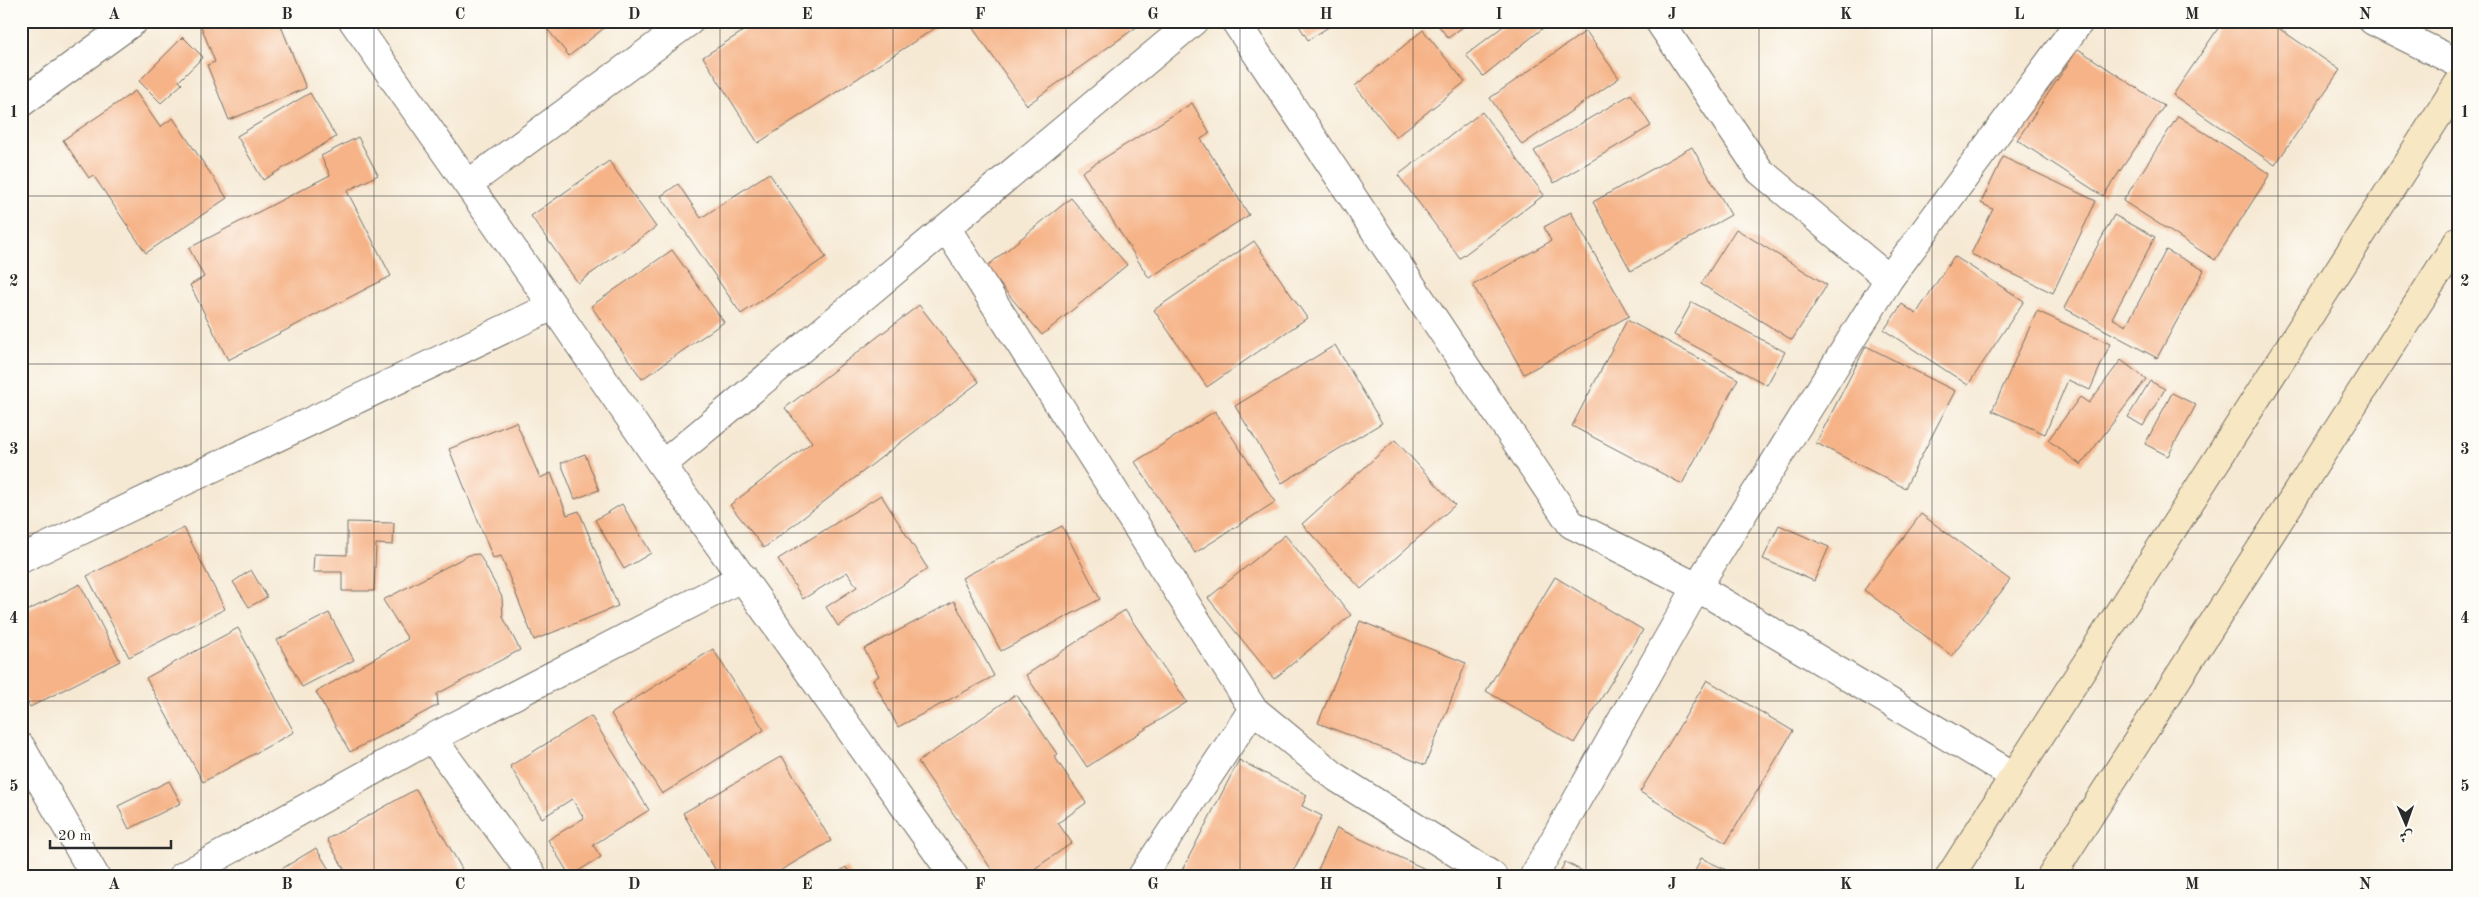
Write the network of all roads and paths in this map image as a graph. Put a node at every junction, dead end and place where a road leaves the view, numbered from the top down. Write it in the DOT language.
graph roads {
  1 [pos="134,21"];
  2 [pos="353,21"];
  3 [pos="690,21"];
  4 [pos="1194,21"];
  5 [pos="1235,21"];
  6 [pos="1659,21"];
  7 [pos="2080,21"];
  8 [pos="2373,21"];
  9 [pos="2458,63"];
  10 [pos="2458,84"];
  11 [pos="21,103"];
  12 [pos="468,184"];
  13 [pos="947,229"];
  14 [pos="2458,241"];
  15 [pos="1889,279"];
  16 [pos="554,306"];
  17 [pos="662,465"];
  18 [pos="21,559"];
  19 [pos="743,577"];
  20 [pos="1697,587"];
  21 [pos="1253,709"];
  22 [pos="432,738"];
  23 [pos="21,747"];
  24 [pos="2014,776"];
  25 [pos="95,876"];
  26 [pos="183,876"];
  27 [pos="532,876"];
  28 [pos="954,876"];
  29 [pos="1142,876"];
  30 [pos="1493,876"];
  31 [pos="1534,876"];
  32 [pos="1950,876"];
  33 [pos="2051,876"];
  1 -- 11 [label="street"];
  2 -- 12 [label="street"];
  3 -- 12 [label="street"];
  4 -- 13 [label="street"];
  5 -- 20 [label="street"];
  6 -- 15 [label="street"];
  7 -- 15 [label="street"];
  8 -- 9 [label="street"];
  10 -- 24 [label="street"];
  12 -- 16 [label="street"];
  13 -- 17 [label="street"];
  13 -- 21 [label="street"];
  14 -- 33 [label="street"];
  15 -- 20 [label="street"];
  16 -- 17 [label="street"];
  16 -- 18 [label="street"];
  17 -- 19 [label="street"];
  19 -- 22 [label="street"];
  19 -- 28 [label="street"];
  20 -- 24 [label="street"];
  20 -- 31 [label="street"];
  21 -- 29 [label="street"];
  21 -- 30 [label="street"];
  22 -- 26 [label="street"];
  22 -- 27 [label="street"];
  23 -- 25 [label="street"];
  24 -- 32 [label="street"];
}
